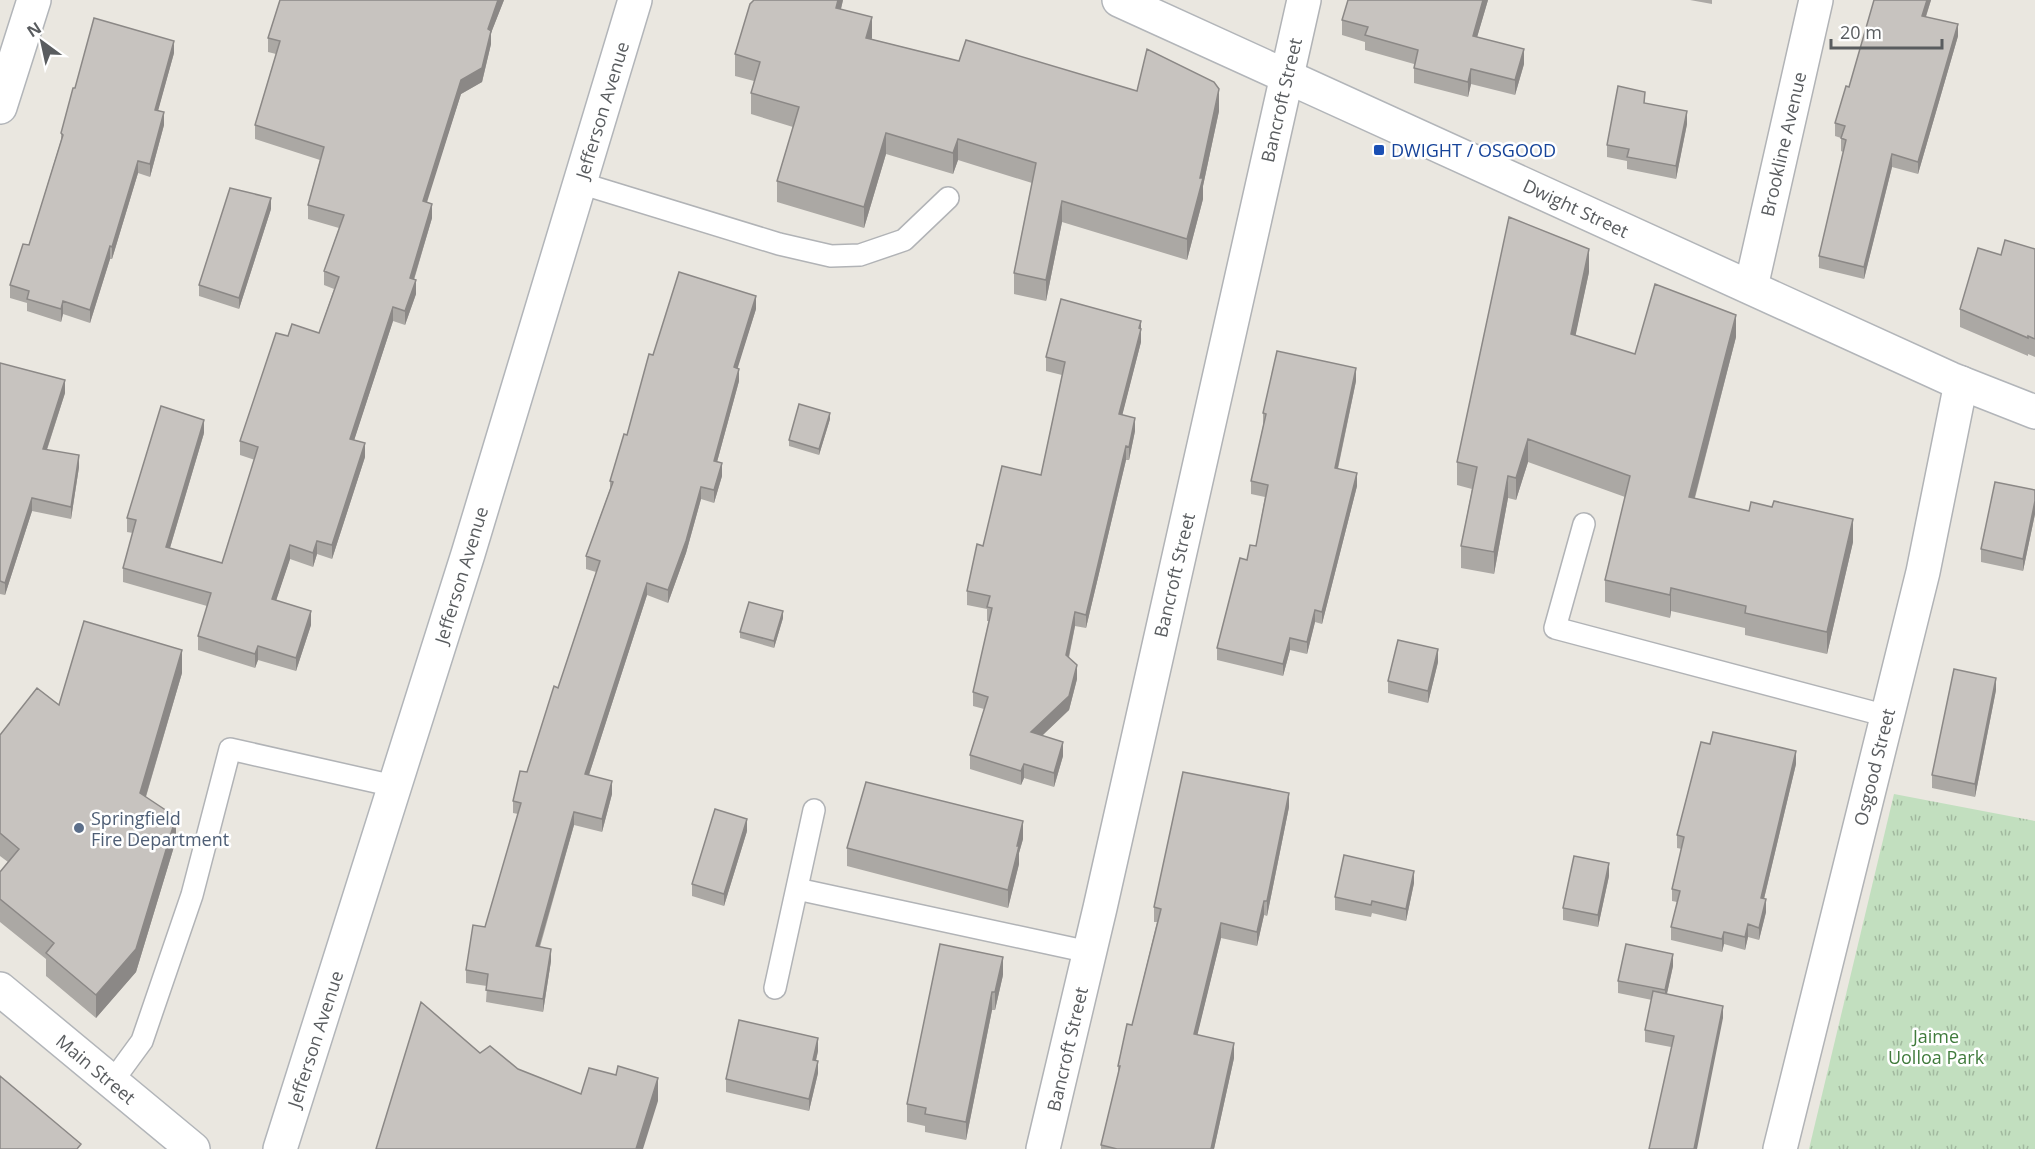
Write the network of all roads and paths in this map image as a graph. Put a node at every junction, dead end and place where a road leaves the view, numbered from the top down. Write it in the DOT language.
graph roads {
  1 [pos="34,0"];
  2 [pos="635,0"];
  3 [pos="1119,0"];
  4 [pos="1304,0"];
  5 [pos="1816,0"];
  6 [pos="1286,75"];
  7 [pos="0,106"];
  8 [pos="580,183"];
  9 [pos="948,198"];
  10 [pos="1751,287"];
  11 [pos="1961,383"];
  12 [pos="2035,412"];
  13 [pos="1584,524"];
  14 [pos="1887,716"];
  15 [pos="394,786"];
  16 [pos="814,810"];
  17 [pos="797,889"];
  18 [pos="1089,952"];
  19 [pos="775,988"];
  20 [pos="0,989"];
  21 [pos="112,1082"];
  22 [pos="180,1145"];
  23 [pos="280,1149"];
  24 [pos="1043,1149"];
  25 [pos="1780,1149"];
  1 -- 7 [label="street"];
  2 -- 8 [label="street, Jefferson Avenue"];
  3 -- 6 [label="street, Dwight Street"];
  4 -- 6 [label="street, Bancroft Street"];
  5 -- 10 [label="street, Brookline Avenue"];
  6 -- 10 [label="street, Dwight Street"];
  6 -- 18 [label="street, Bancroft Street"];
  8 -- 9 [label="lane"];
  8 -- 15 [label="street, Jefferson Avenue"];
  10 -- 11 [label="street, Dwight Street"];
  11 -- 12 [label="street, Dwight Street"];
  11 -- 14 [label="street, Osgood Street"];
  13 -- 14 [label="lane"];
  14 -- 25 [label="street, Osgood Street"];
  15 -- 21 [label="lane"];
  15 -- 23 [label="street, Jefferson Avenue"];
  16 -- 17 [label="lane"];
  17 -- 18 [label="lane"];
  17 -- 19 [label="lane"];
  18 -- 24 [label="street, Bancroft Street"];
  20 -- 21 [label="street, Main Street"];
  21 -- 22 [label="street, Main Street"];
}
